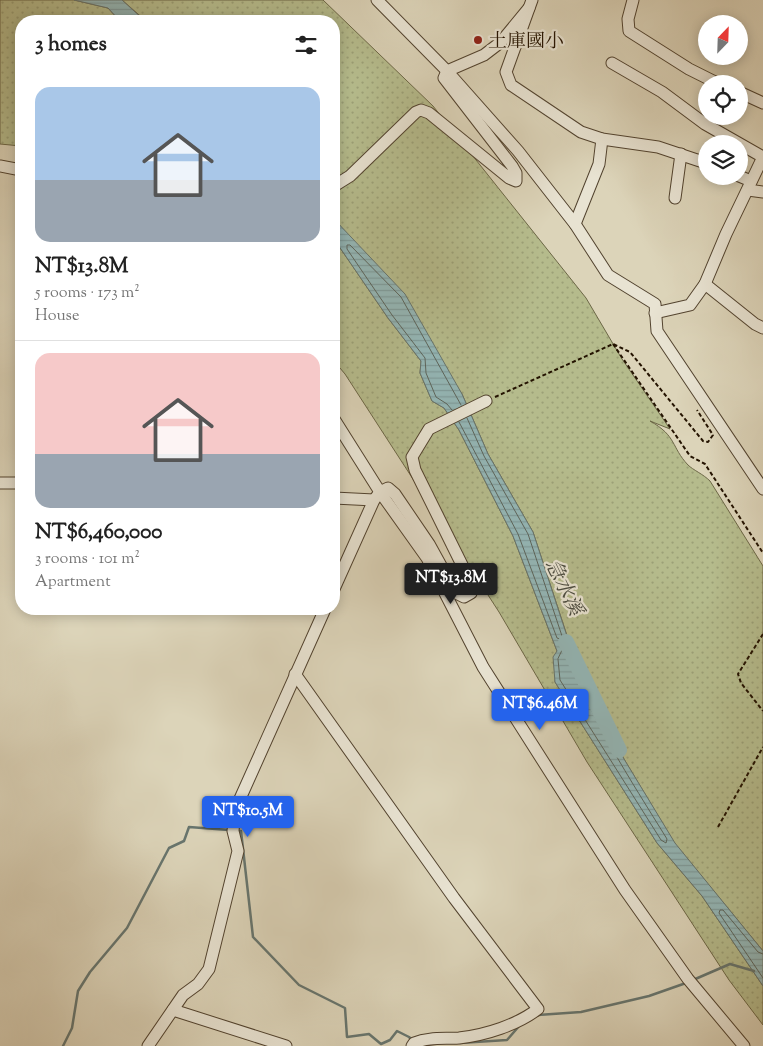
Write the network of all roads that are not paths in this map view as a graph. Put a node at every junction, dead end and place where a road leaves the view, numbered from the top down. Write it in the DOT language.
graph roads {
  1 [pos="377,0"];
  2 [pos="632,0"];
  3 [pos="531,4"];
  4 [pos="612,63"];
  5 [pos="447,71"];
  6 [pos="701,75"];
  7 [pos="748,96"];
  8 [pos="763,103"];
  9 [pos="602,139"];
  10 [pos="681,154"];
  11 [pos="698,159"];
  12 [pos="0,166"];
  13 [pos="15,169"];
  14 [pos="340,182"];
  15 [pos="750,186"];
  16 [pos="763,192"];
  17 [pos="675,198"];
  18 [pos="575,224"];
  19 [pos="705,284"];
  20 [pos="655,313"];
  21 [pos="763,328"];
  22 [pos="486,401"];
  23 [pos="340,430"];
  24 [pos="0,483"];
  25 [pos="15,483"];
  26 [pos="763,489"];
  27 [pos="377,496"];
  28 [pos="340,498"];
  29 [pos="340,576"];
  30 [pos="322,615"];
  31 [pos="296,674"];
  32 [pos="173,1010"];
  33 [pos="271,1044"];
  34 [pos="148,1046"];
  35 [pos="286,1046"];
  36 [pos="412,1046"];
  37 [pos="744,1046"];
  1 -- 5 [label="street"];
  2 -- 6 [label="street"];
  3 -- 5 [label="street"];
  3 -- 9 [label="street"];
  4 -- 15 [label="street"];
  5 -- 14 [label="street"];
  5 -- 18 [label="street"];
  7 -- 8 [label="street"];
  9 -- 10 [label="street"];
  9 -- 18 [label="street"];
  10 -- 11 [label="street"];
  10 -- 17 [label="street"];
  12 -- 13 [label="street"];
  15 -- 16 [label="street"];
  15 -- 19 [label="street"];
  18 -- 20 [label="street"];
  19 -- 20 [label="street"];
  19 -- 21 [label="street"];
  20 -- 26 [label="street"];
  22 -- 27 [label="street"];
  23 -- 27 [label="street"];
  24 -- 25 [label="street"];
  27 -- 28 [label="street"];
  27 -- 29 [label="street"];
  27 -- 37 [label="street"];
  30 -- 31 [label="street"];
  31 -- 32 [label="street"];
  31 -- 36 [label="street"];
  32 -- 33 [label="street"];
  32 -- 34 [label="street"];
  33 -- 35 [label="street"];
}
